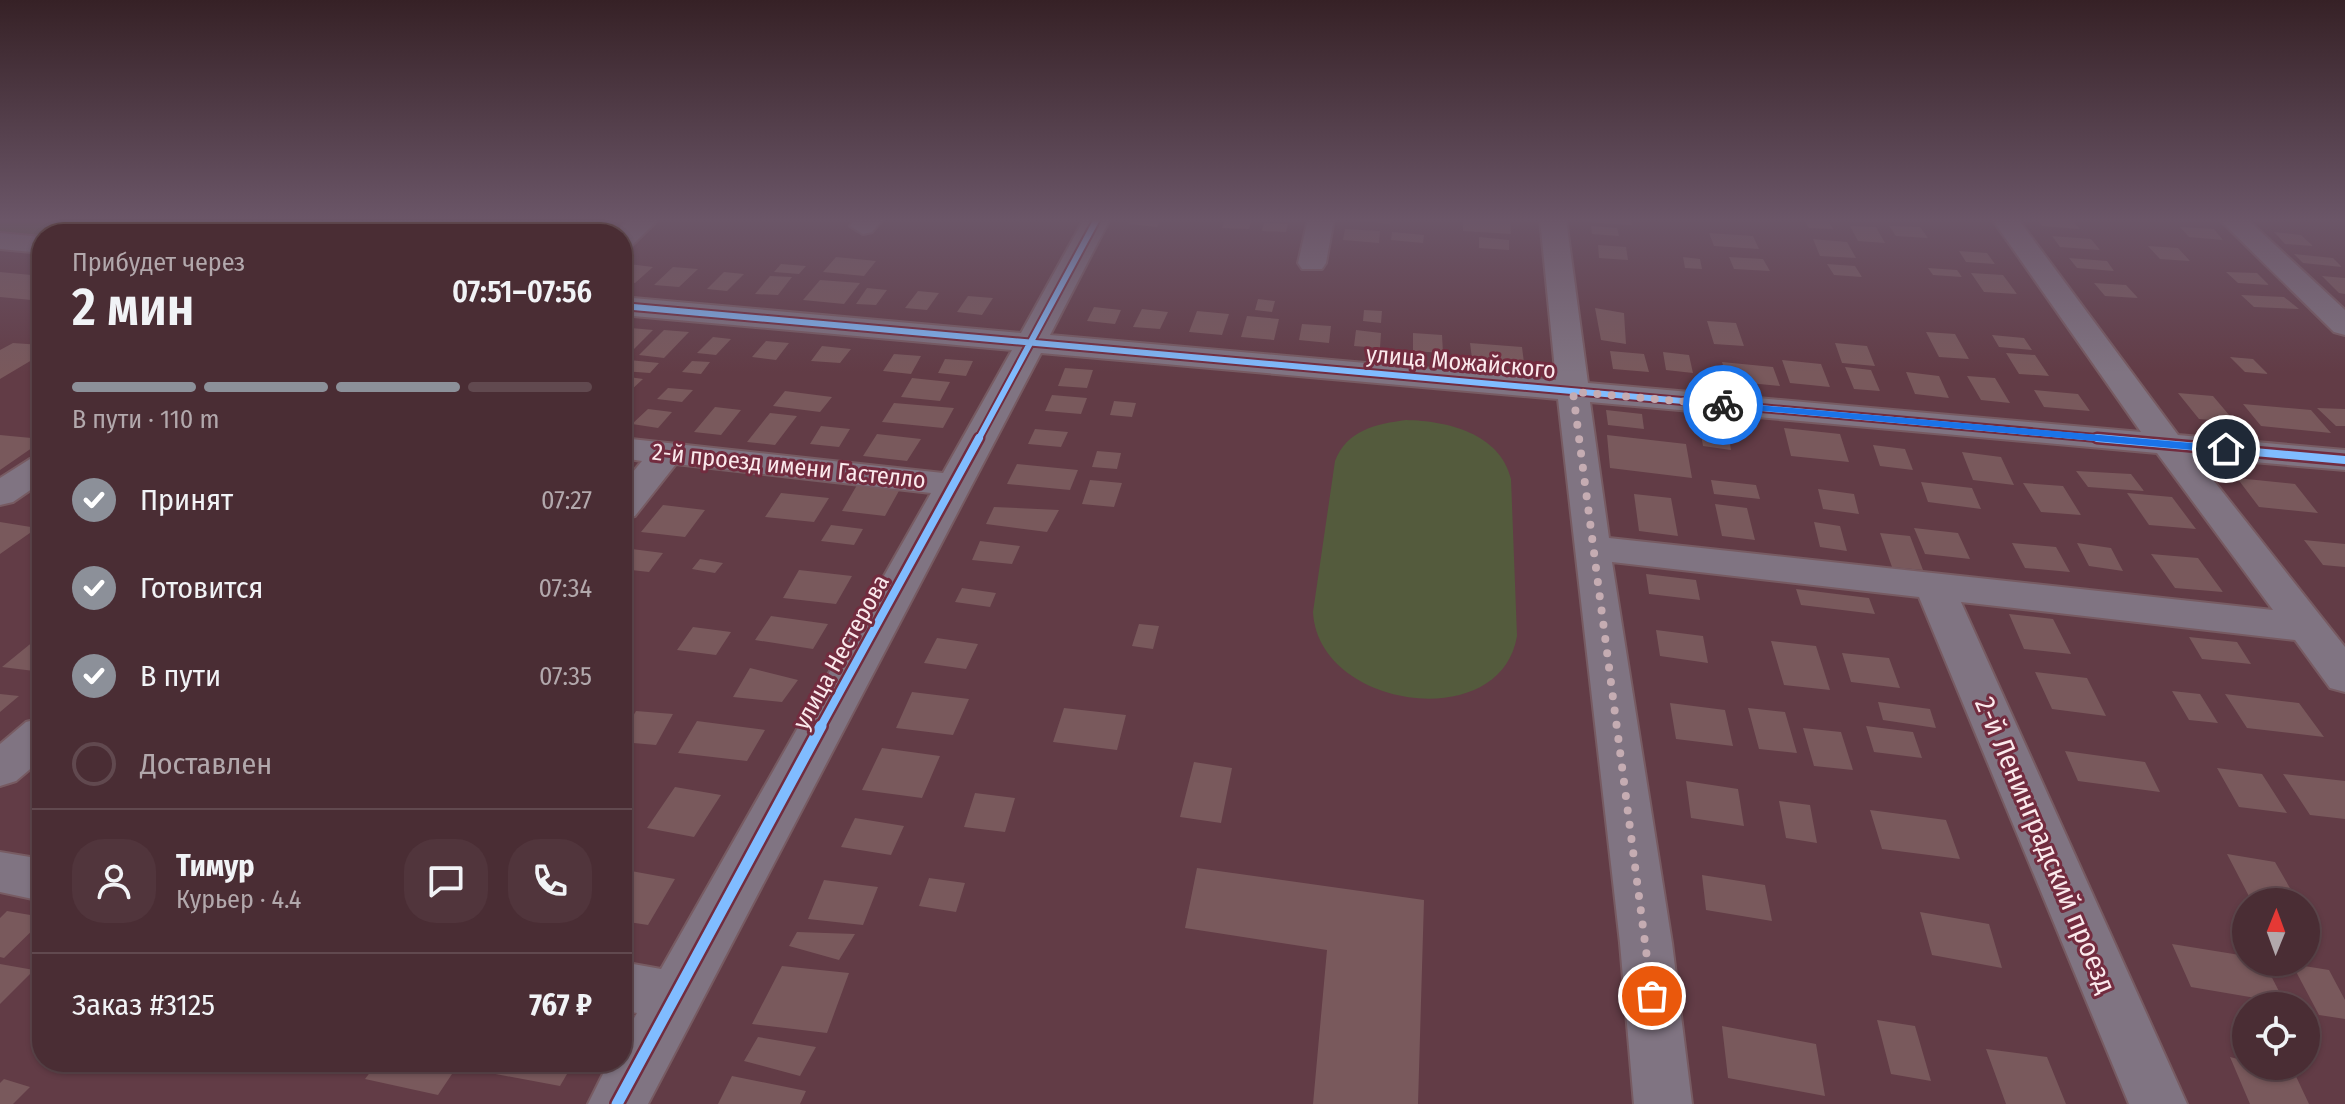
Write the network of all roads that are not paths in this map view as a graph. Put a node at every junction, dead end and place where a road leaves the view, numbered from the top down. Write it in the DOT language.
graph roads {
  1 [pos="1068,271"];
  2 [pos="1559,271"];
  3 [pos="2042,271"];
  4 [pos="2286,271"];
  5 [pos="632,307"];
  6 [pos="2345,326"];
  7 [pos="1027,344"];
  8 [pos="1573,392"];
  9 [pos="2167,444"];
  10 [pos="632,449"];
  11 [pos="667,453"];
  12 [pos="2345,460"];
  13 [pos="32,473"];
  14 [pos="956,485"];
  15 [pos="0,494"];
  16 [pos="632,496"];
  17 [pos="1591,548"];
  18 [pos="1934,586"];
  19 [pos="2309,628"];
  20 [pos="2345,677"];
  21 [pos="32,742"];
  22 [pos="0,769"];
  23 [pos="0,872"];
  24 [pos="32,878"];
  25 [pos="632,988"];
  26 [pos="675,996"];
  27 [pos="617,1104"];
  28 [pos="1663,1104"];
  29 [pos="2158,1104"];
  1 -- 7 [label="street, улица Нестерова"];
  2 -- 8 [label="street"];
  3 -- 9 [label="street"];
  4 -- 6 [label="street"];
  5 -- 7 [label="street, улица Можайского"];
  7 -- 8 [label="street, улица Можайского"];
  7 -- 14 [label="street, улица Нестерова"];
  8 -- 9 [label="street, улица Можайского"];
  8 -- 17 [label="street"];
  9 -- 12 [label="street, улица Можайского"];
  9 -- 19 [label="street"];
  10 -- 11 [label="street, 2-й проезд имени Гастелло"];
  11 -- 14 [label="street, 2-й проезд имени Гастелло"];
  11 -- 16 [label="street"];
  13 -- 15 [label="street"];
  14 -- 26 [label="street, улица Нестерова"];
  17 -- 18 [label="street"];
  17 -- 28 [label="street"];
  18 -- 19 [label="street"];
  18 -- 29 [label="street, 2-й Ленинградский проезд"];
  19 -- 20 [label="street"];
  21 -- 22 [label="street"];
  23 -- 24 [label="street"];
  25 -- 26 [label="street"];
  26 -- 27 [label="street, улица Нестерова"];
}
